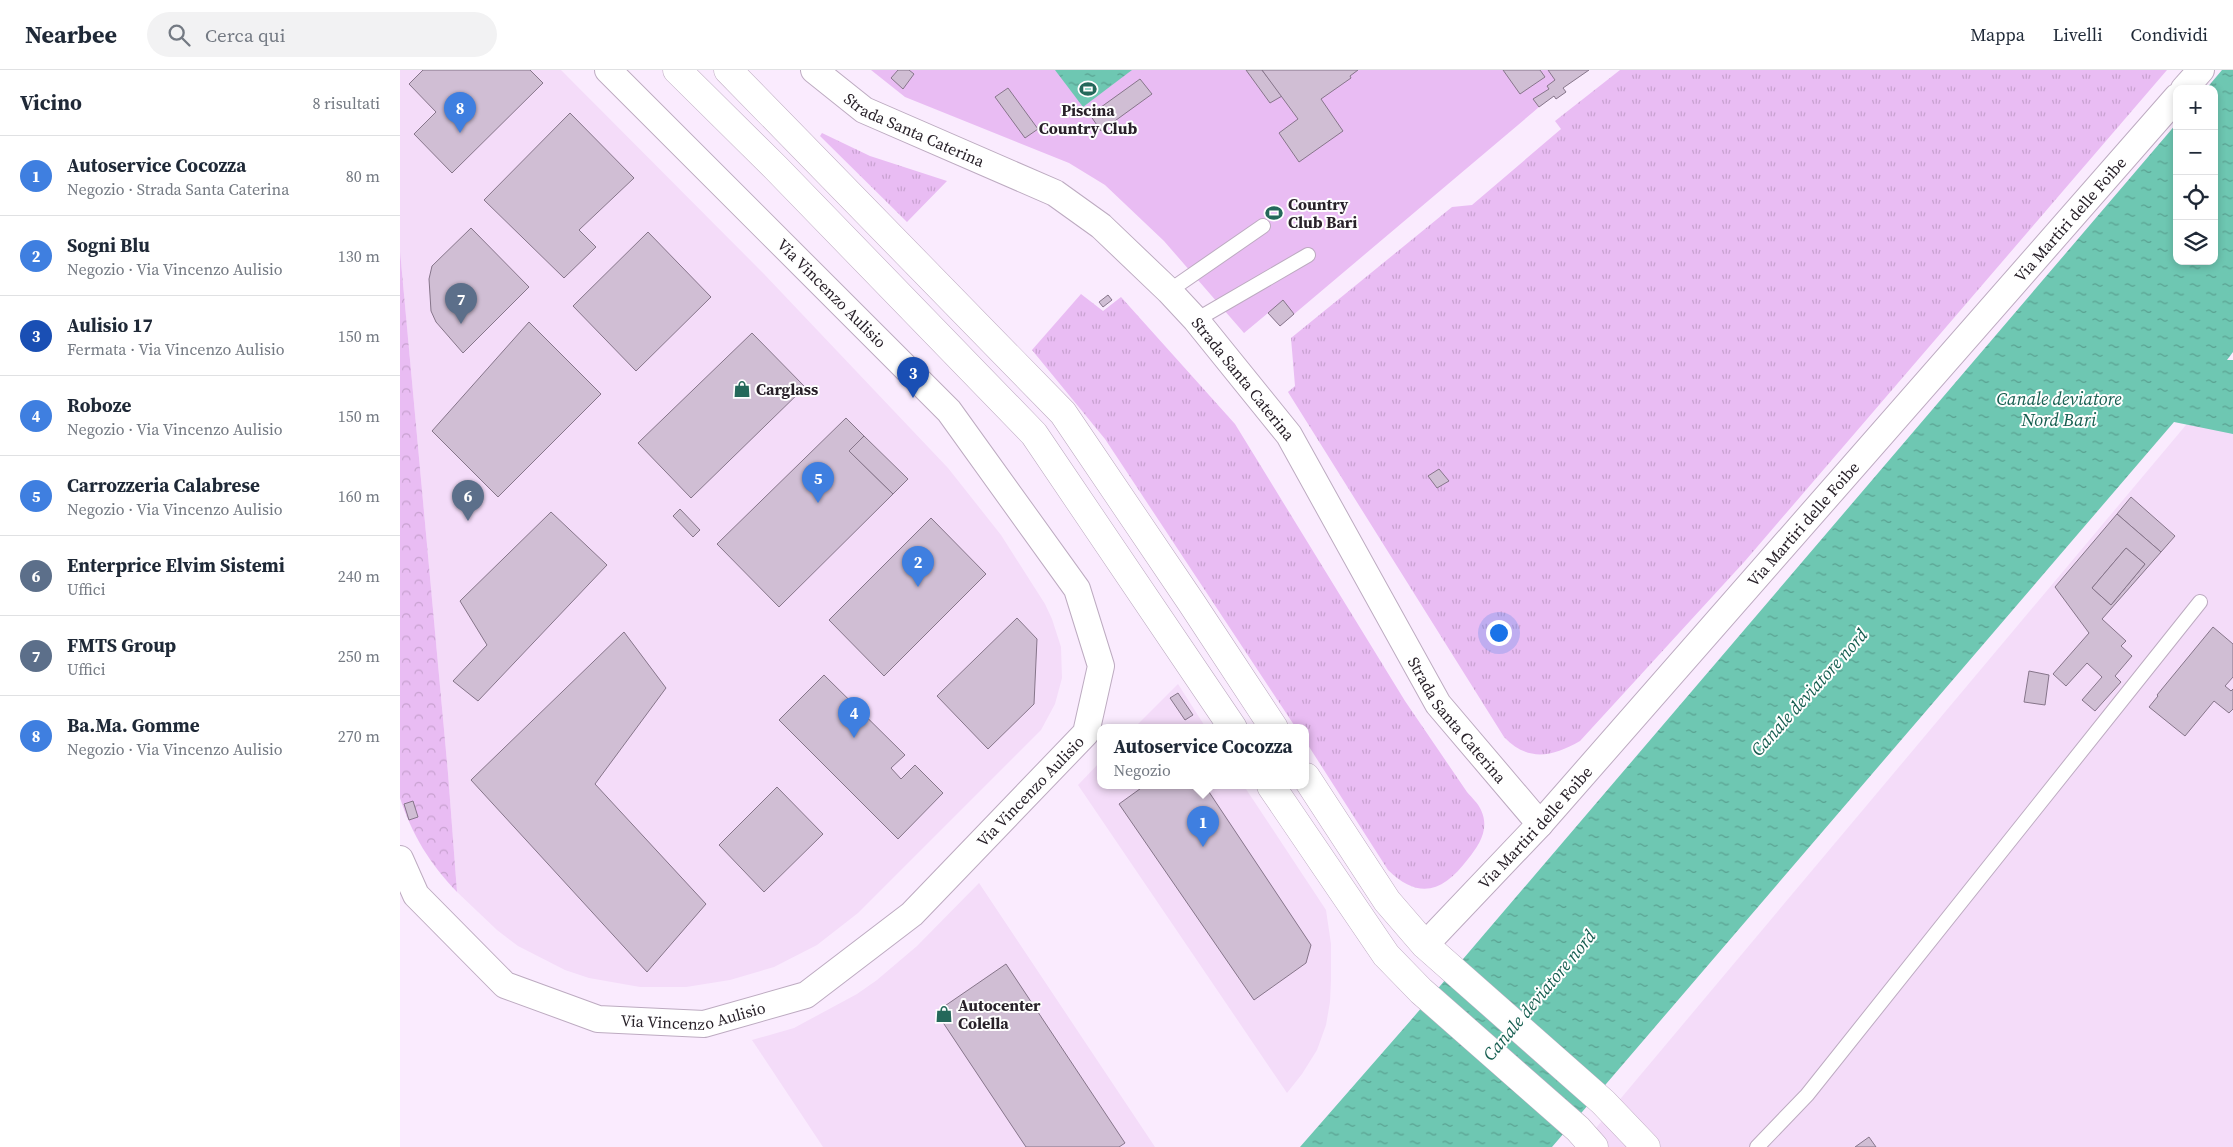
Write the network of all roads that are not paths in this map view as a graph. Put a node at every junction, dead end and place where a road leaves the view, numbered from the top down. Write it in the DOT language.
graph roads {
  1 [pos="608,70"];
  2 [pos="677,70"];
  3 [pos="728,70"];
  4 [pos="814,70"];
  5 [pos="2200,70"];
  6 [pos="2187,85"];
  7 [pos="2173,102"];
  8 [pos="1262,226"];
  9 [pos="1308,254"];
  10 [pos="1169,291"];
  11 [pos="1196,320"];
  12 [pos="2200,602"];
  13 [pos="1230,724"];
  14 [pos="1271,724"];
  15 [pos="1309,781"];
  16 [pos="1273,789"];
  17 [pos="1540,824"];
  18 [pos="400,859"];
  19 [pos="1434,952"];
  20 [pos="1581,1139"];
  21 [pos="1646,1147"];
  22 [pos="1757,1147"];
  1 -- 18 [label="street, Via Vincenzo Aulisio"];
  2 -- 13 [label="street"];
  3 -- 14 [label="street"];
  4 -- 10 [label="street, Strada Santa Caterina"];
  5 -- 6 [label="street"];
  7 -- 17 [label="street, Via Martiri delle Foibe"];
  8 -- 10 [label="lane"];
  9 -- 11 [label="lane"];
  10 -- 11 [label="street, Strada Santa Caterina"];
  11 -- 17 [label="street, Strada Santa Caterina"];
  12 -- 22 [label="lane"];
  15 -- 19 [label="street"];
  16 -- 20 [label="street"];
  17 -- 19 [label="street, Via Martiri delle Foibe"];
  19 -- 21 [label="street"];
}
